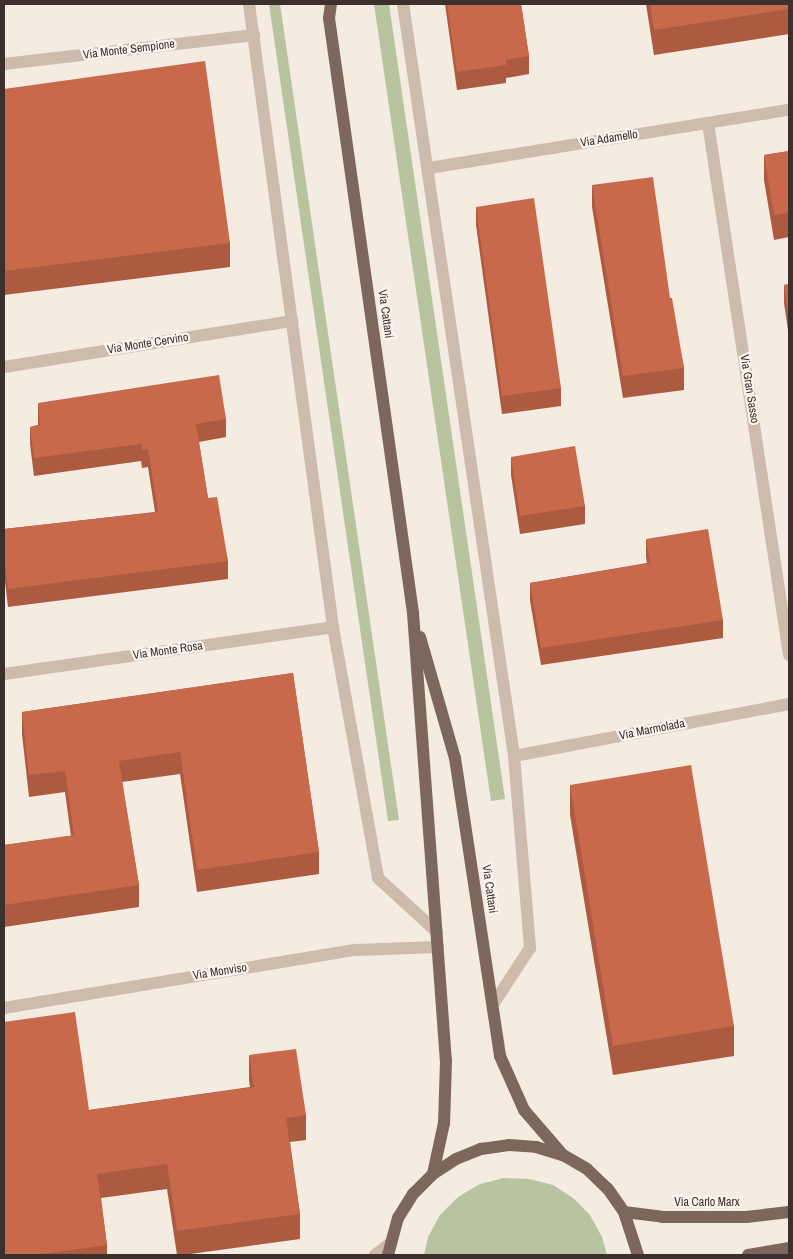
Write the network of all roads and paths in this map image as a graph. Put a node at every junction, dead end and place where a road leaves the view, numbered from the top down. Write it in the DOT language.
graph roads {
  1 [pos="249,4"];
  2 [pos="322,4"];
  3 [pos="331,4"];
  4 [pos="404,4"];
  5 [pos="329,18"];
  6 [pos="254,35"];
  7 [pos="4,64"];
  8 [pos="789,110"];
  9 [pos="708,123"];
  10 [pos="429,168"];
  11 [pos="292,322"];
  12 [pos="4,367"];
  13 [pos="413,613"];
  14 [pos="333,627"];
  15 [pos="789,655"];
  16 [pos="4,674"];
  17 [pos="789,704"];
  18 [pos="514,756"];
  19 [pos="437,932"];
  20 [pos="438,947"];
  21 [pos="494,1003"];
  22 [pos="4,1008"];
  23 [pos="563,1156"];
  24 [pos="433,1174"];
  25 [pos="624,1212"];
  26 [pos="789,1212"];
  27 [pos="789,1248"];
  28 [pos="389,1250"];
  29 [pos="375,1255"];
  30 [pos="638,1255"];
  31 [pos="748,1255"];
  1 -- 6 [label="street"];
  2 -- 5 [label="main road, Via Cattani"];
  3 -- 5 [label="main road, Via Cattani"];
  4 -- 10 [label="street"];
  5 -- 13 [label="main road, Via Cattani"];
  6 -- 7 [label="street, Via Monte Sempione"];
  6 -- 11 [label="street"];
  8 -- 9 [label="street, Via Adamello"];
  9 -- 10 [label="street, Via Adamello"];
  9 -- 15 [label="street, Via Gran Sasso"];
  10 -- 18 [label="street"];
  11 -- 12 [label="street, Via Monte Cervino"];
  11 -- 14 [label="street"];
  13 -- 19 [label="main road, Via Cattani"];
  13 -- 21 [label="main road, Via Cattani"];
  14 -- 16 [label="street, Via Monte Rosa"];
  14 -- 19 [label="street"];
  17 -- 18 [label="street, Via Marmolada"];
  18 -- 21 [label="street"];
  19 -- 20 [label="main road, Via Cattani"];
  20 -- 22 [label="street, Via Monviso"];
  20 -- 24 [label="main road, Via Cattani"];
  21 -- 23 [label="main road, Via Cattani"];
  23 -- 24 [label="main road"];
  23 -- 25 [label="main road"];
  24 -- 28 [label="main road"];
  25 -- 26 [label="main road, Via Carlo Marx"];
  25 -- 30 [label="main road"];
  27 -- 31 [label="main road"];
  28 -- 29 [label="street"];
}
